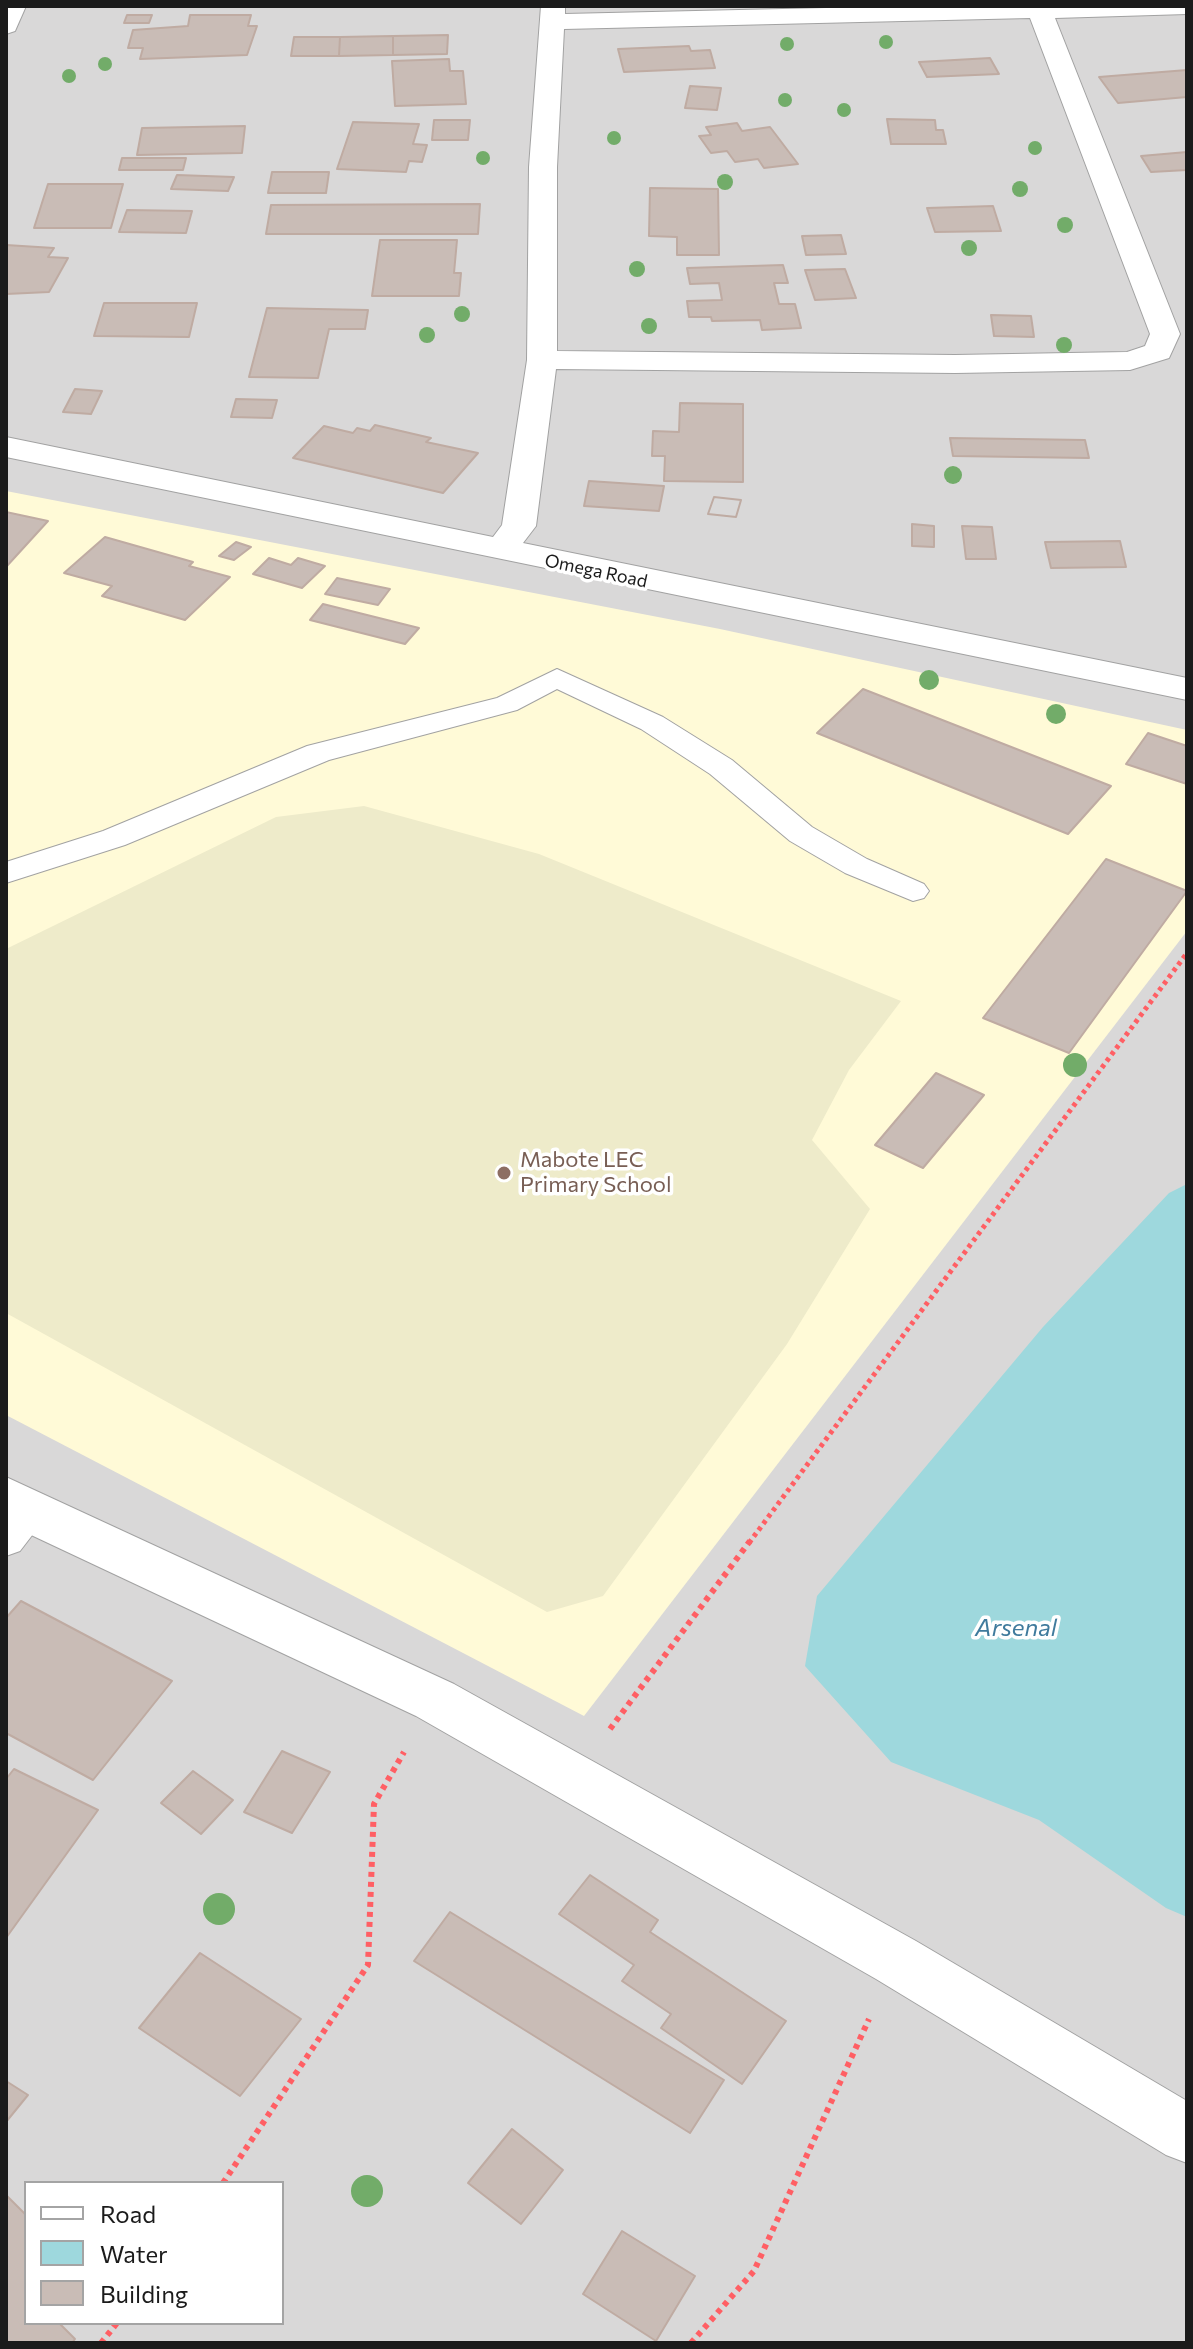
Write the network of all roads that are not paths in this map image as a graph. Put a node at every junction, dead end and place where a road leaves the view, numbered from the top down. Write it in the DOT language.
graph roads {
  1 [pos="14,6"];
  2 [pos="1187,7"];
  3 [pos="1040,12"];
  4 [pos="552,14"];
  5 [pos="6,26"];
  6 [pos="542,360"];
  7 [pos="6,447"];
  8 [pos="500,551"];
  9 [pos="1187,689"];
  10 [pos="6,873"];
  11 [pos="913,891"];
  12 [pos="14,1516"];
  13 [pos="1187,2134"];
  1 -- 5 [label="street"];
  2 -- 3 [label="street"];
  3 -- 4 [label="street"];
  3 -- 6 [label="street"];
  4 -- 6 [label="street"];
  6 -- 8 [label="street"];
  7 -- 8 [label="street, Omega Road"];
  8 -- 9 [label="street, Omega Road"];
  10 -- 11 [label="lane"];
  12 -- 13 [label="street"];
}
